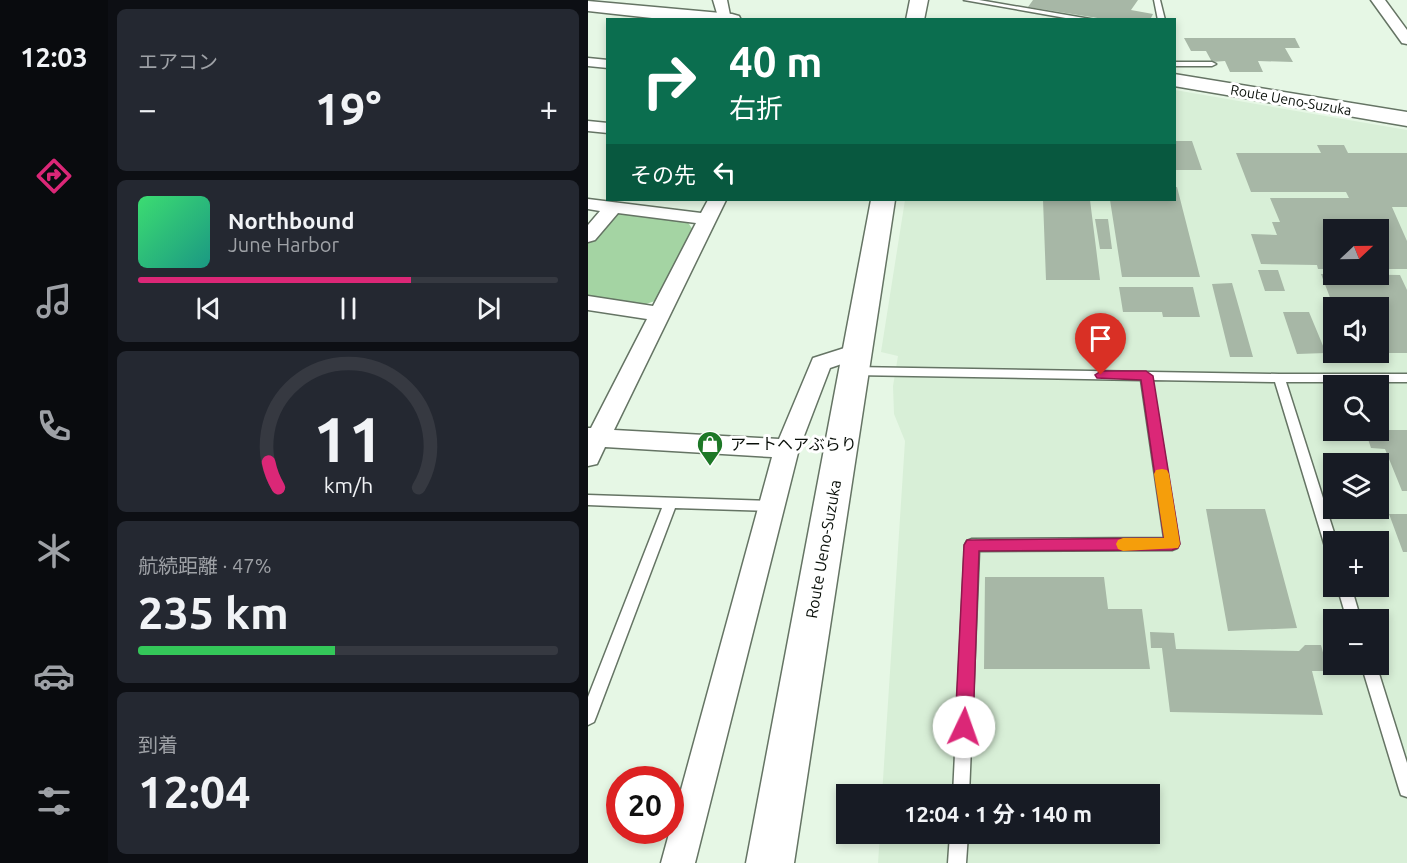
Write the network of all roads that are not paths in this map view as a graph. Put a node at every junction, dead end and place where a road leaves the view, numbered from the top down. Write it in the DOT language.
graph roads {
  1 [pos="720,0"];
  2 [pos="919,0"];
  3 [pos="967,0"];
  4 [pos="1022,0"];
  5 [pos="1158,0"];
  6 [pos="1378,0"];
  7 [pos="588,6"];
  8 [pos="1016,8"];
  9 [pos="714,18"];
  10 [pos="725,18"];
  11 [pos="915,18"];
  12 [pos="1085,18"];
  13 [pos="1162,18"];
  14 [pos="1407,40"];
  15 [pos="588,62"];
  16 [pos="606,64"];
  17 [pos="1212,64"];
  18 [pos="1176,73"];
  19 [pos="1407,119"];
  20 [pos="588,126"];
  21 [pos="606,128"];
  22 [pos="716,201"];
  23 [pos="883,201"];
  24 [pos="588,204"];
  25 [pos="614,207"];
  26 [pos="707,219"];
  27 [pos="588,236"];
  28 [pos="588,303"];
  29 [pos="660,314"];
  30 [pos="855,361"];
  31 [pos="1146,376"];
  32 [pos="1279,378"];
  33 [pos="1407,378"];
  34 [pos="591,444"];
  35 [pos="787,449"];
  36 [pos="588,500"];
  37 [pos="671,502"];
  38 [pos="772,506"];
  39 [pos="1327,531"];
  40 [pos="1371,675"];
  41 [pos="588,717"];
  42 [pos="961,784"];
  43 [pos="1407,789"];
  44 [pos="958,844"];
  45 [pos="678,863"];
  46 [pos="770,863"];
  47 [pos="957,863"];
  1 -- 10 [label="street"];
  2 -- 11 [label="main road"];
  3 -- 8 [label="lane"];
  4 -- 8 [label="lane"];
  5 -- 13 [label="lane"];
  6 -- 14 [label="street"];
  7 -- 9 [label="main road"];
  8 -- 12 [label="lane"];
  15 -- 16 [label="street"];
  17 -- 18 [label="lane"];
  18 -- 19 [label="main road, Route Ueno-Suzuka"];
  20 -- 21 [label="street"];
  22 -- 26 [label="street"];
  23 -- 30 [label="main road, Route Ueno-Suzuka"];
  24 -- 25 [label="street"];
  25 -- 26 [label="street"];
  25 -- 27 [label="street"];
  26 -- 29 [label="street"];
  28 -- 29 [label="street"];
  29 -- 34 [label="street"];
  30 -- 31 [label="lane"];
  30 -- 35 [label="street"];
  30 -- 46 [label="main road, Route Ueno-Suzuka"];
  31 -- 32 [label="lane"];
  31 -- 42 [label="lane"];
  32 -- 33 [label="lane"];
  32 -- 39 [label="lane"];
  34 -- 35 [label="street"];
  35 -- 38 [label="street"];
  36 -- 37 [label="lane"];
  37 -- 38 [label="lane"];
  37 -- 41 [label="lane"];
  38 -- 45 [label="street"];
  40 -- 43 [label="lane"];
  44 -- 47 [label="lane"];
}
